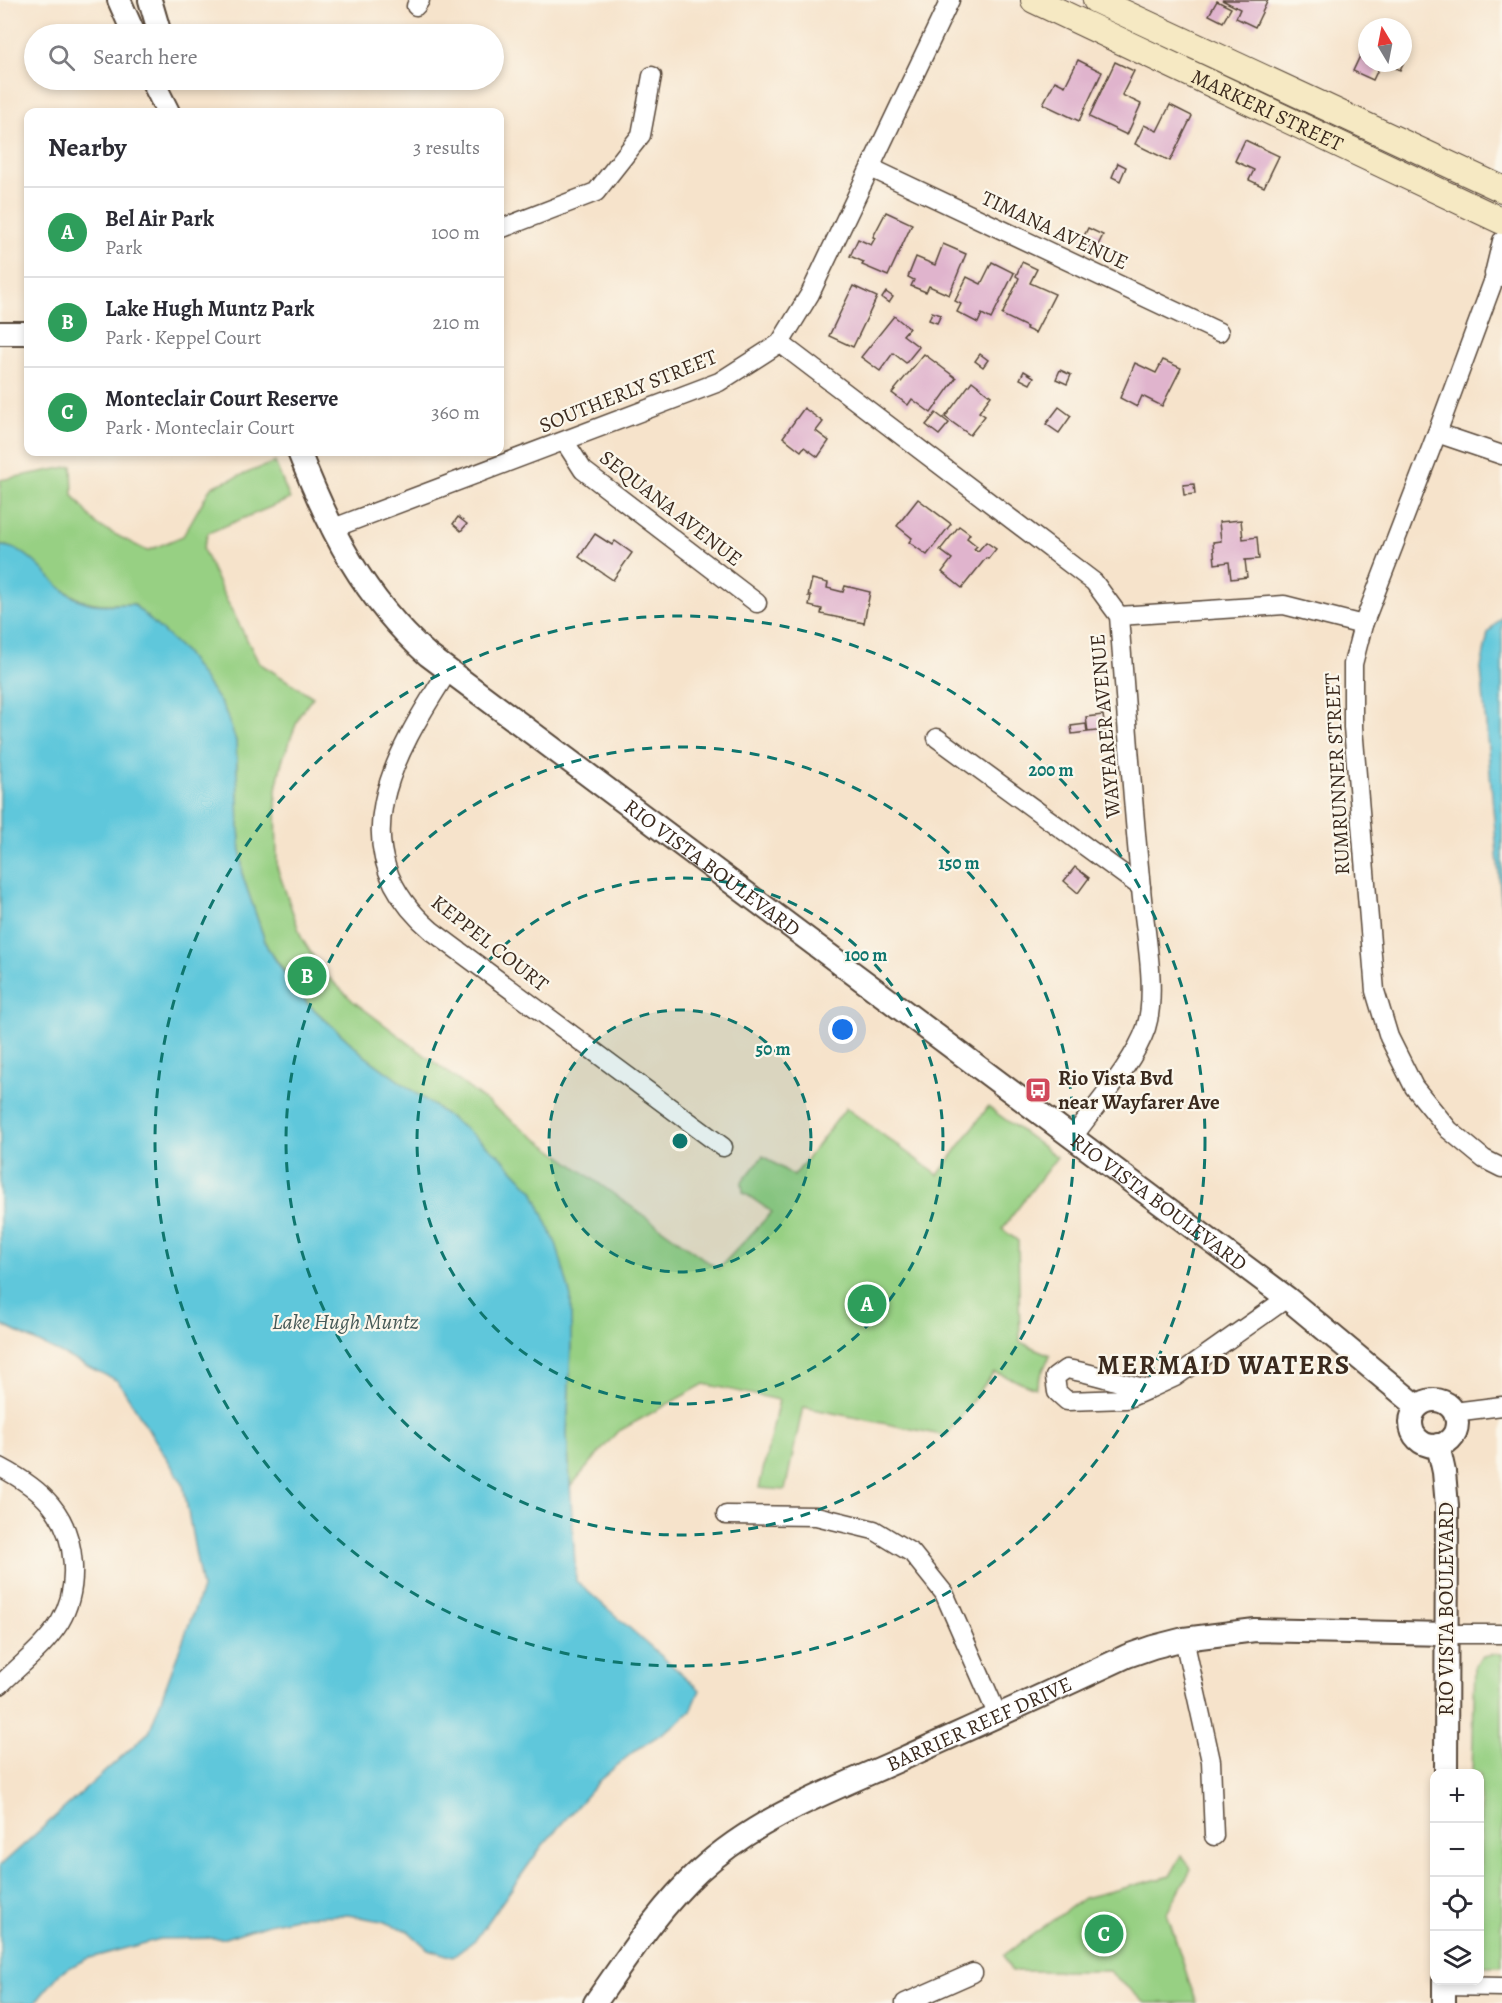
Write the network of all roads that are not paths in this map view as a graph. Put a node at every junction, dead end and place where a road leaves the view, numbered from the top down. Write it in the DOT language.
graph roads {
  1 [pos="119,0"];
  2 [pos="150,0"];
  3 [pos="950,0"];
  4 [pos="1034,0"];
  5 [pos="1096,0"];
  6 [pos="130,24"];
  7 [pos="157,24"];
  8 [pos="652,76"];
  9 [pos="157,90"];
  10 [pos="172,90"];
  11 [pos="166,108"];
  12 [pos="175,108"];
  13 [pos="871,168"];
  14 [pos="1502,189"];
  15 [pos="1502,221"];
  16 [pos="504,227"];
  17 [pos="1502,241"];
  18 [pos="1502,264"];
  19 [pos="1493,282"];
  20 [pos="1219,332"];
  21 [pos="0,333"];
  22 [pos="24,333"];
  23 [pos="780,343"];
  24 [pos="1437,433"];
  25 [pos="565,442"];
  26 [pos="1502,455"];
  27 [pos="301,456"];
  28 [pos="331,529"];
  29 [pos="757,603"];
  30 [pos="1119,616"];
  31 [pos="1363,625"];
  32 [pos="448,671"];
  33 [pos="937,738"];
  34 [pos="1141,887"];
  35 [pos="1073,1137"];
  36 [pos="723,1147"];
  37 [pos="1502,1168"];
  38 [pos="1287,1299"];
  39 [pos="1149,1389"];
  40 [pos="1417,1406"];
  41 [pos="1502,1406"];
  42 [pos="1454,1412"];
  43 [pos="1438,1445"];
  44 [pos="0,1467"];
  45 [pos="726,1515"];
  46 [pos="1448,1634"];
  47 [pos="1502,1634"];
  48 [pos="1184,1640"];
  49 [pos="0,1685"];
  50 [pos="998,1716"];
  51 [pos="1446,1769"];
  52 [pos="1214,1836"];
  53 [pos="973,1973"];
  54 [pos="1502,1986"];
  55 [pos="1444,1990"];
  56 [pos="595,2003"];
  57 [pos="905,2003"];
  1 -- 6 [label="street"];
  2 -- 7 [label="street"];
  3 -- 13 [label="street, SOUTHERLY STREET"];
  4 -- 15 [label="main road, MARKERI STREET"];
  5 -- 14 [label="main road, MARKERI STREET"];
  8 -- 16 [label="street"];
  9 -- 11 [label="street"];
  10 -- 12 [label="street"];
  13 -- 20 [label="street, TIMANA AVENUE"];
  13 -- 23 [label="street, SOUTHERLY STREET"];
  17 -- 19 [label="street, RUMRUNNER STREET"];
  18 -- 19 [label="street, RUMRUNNER STREET"];
  19 -- 24 [label="street, RUMRUNNER STREET"];
  21 -- 22 [label="street"];
  23 -- 25 [label="street, SOUTHERLY STREET"];
  23 -- 30 [label="street, WAYFARER AVENUE"];
  24 -- 26 [label="street"];
  24 -- 31 [label="street, RUMRUNNER STREET"];
  25 -- 28 [label="street, SOUTHERLY STREET"];
  25 -- 29 [label="street, SEQUANA AVENUE"];
  27 -- 28 [label="street, RIO VISTA BOULEVARD"];
  28 -- 32 [label="street, RIO VISTA BOULEVARD"];
  30 -- 31 [label="street"];
  30 -- 34 [label="street, WAYFARER AVENUE"];
  31 -- 37 [label="street, RUMRUNNER STREET"];
  32 -- 35 [label="street, RIO VISTA BOULEVARD"];
  32 -- 36 [label="street, KEPPEL COURT"];
  33 -- 34 [label="street"];
  34 -- 35 [label="street, WAYFARER AVENUE"];
  35 -- 38 [label="street, RIO VISTA BOULEVARD"];
  38 -- 39 [label="street"];
  38 -- 40 [label="street, RIO VISTA BOULEVARD"];
  40 -- 42 [label="street"];
  40 -- 43 [label="street"];
  41 -- 42 [label="street"];
  42 -- 43 [label="street"];
  43 -- 46 [label="street, RIO VISTA BOULEVARD"];
  44 -- 49 [label="street"];
  45 -- 50 [label="street"];
  46 -- 47 [label="street"];
  46 -- 48 [label="street, BARRIER REEF DRIVE"];
  46 -- 51 [label="street, RIO VISTA BOULEVARD"];
  48 -- 50 [label="street, BARRIER REEF DRIVE"];
  48 -- 52 [label="street"];
  50 -- 56 [label="street, BARRIER REEF DRIVE"];
  53 -- 57 [label="street"];
  54 -- 55 [label="street"];
}
